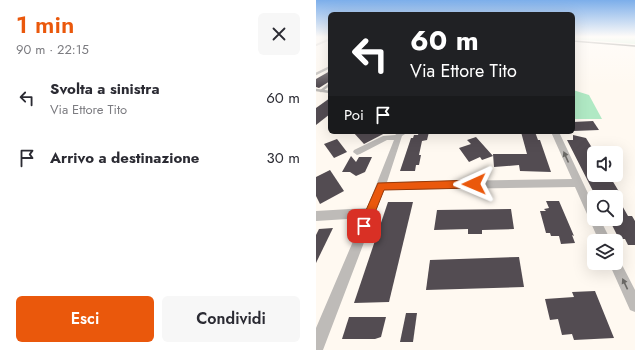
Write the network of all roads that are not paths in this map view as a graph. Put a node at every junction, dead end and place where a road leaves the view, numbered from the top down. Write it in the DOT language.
graph roads {
  1 [pos="328,68"];
  2 [pos="316,74"];
  3 [pos="328,85"];
  4 [pos="316,90"];
  5 [pos="320,91"];
  6 [pos="328,92"];
  7 [pos="401,134"];
  8 [pos="556,134"];
  9 [pos="357,152"];
  10 [pos="577,183"];
  11 [pos="381,186"];
  12 [pos="587,204"];
  13 [pos="370,213"];
  14 [pos="316,216"];
  15 [pos="618,270"];
  16 [pos="635,305"];
  17 [pos="316,347"];
  1 -- 2 [label="lane"];
  3 -- 5 [label="lane"];
  4 -- 5 [label="lane"];
  5 -- 6 [label="lane"];
  7 -- 9 [label="street"];
  7 -- 11 [label="street"];
  10 -- 8 [label="street, one-way"];
  10 -- 11 [label="street"];
  10 -- 12 [label="street"];
  11 -- 13 [label="street"];
  13 -- 14 [label="street"];
  13 -- 17 [label="street"];
  16 -- 15 [label="street, one-way"];
}
